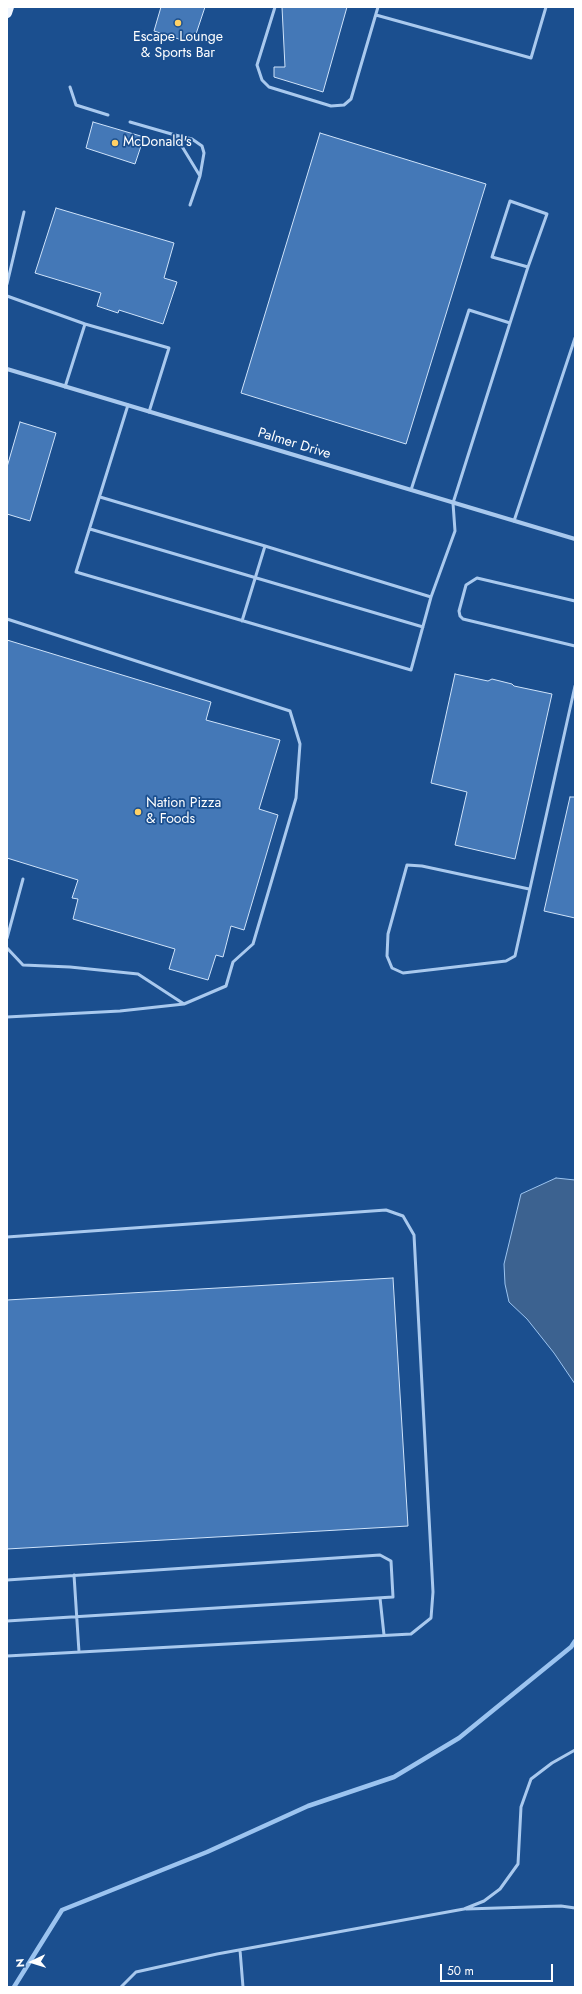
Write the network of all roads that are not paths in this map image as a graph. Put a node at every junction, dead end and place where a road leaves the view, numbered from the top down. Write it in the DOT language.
graph roads {
  1 [pos="9,7"];
  2 [pos="275,7"];
  3 [pos="378,7"];
  4 [pos="546,7"];
  5 [pos="7,13"];
  6 [pos="376,15"];
  7 [pos="70,87"];
  8 [pos="108,115"];
  9 [pos="130,122"];
  10 [pos="175,135"];
  11 [pos="200,176"];
  12 [pos="190,205"];
  13 [pos="24,212"];
  14 [pos="528,267"];
  15 [pos="7,284"];
  16 [pos="7,296"];
  17 [pos="510,323"];
  18 [pos="85,324"];
  19 [pos="575,338"];
  20 [pos="7,370"];
  21 [pos="65,387"];
  22 [pos="128,406"];
  23 [pos="149,412"];
  24 [pos="410,490"];
  25 [pos="100,497"];
  26 [pos="453,503"];
  27 [pos="514,521"];
  28 [pos="90,529"];
  29 [pos="575,540"];
  30 [pos="265,546"];
  31 [pos="255,579"];
  32 [pos="431,597"];
  33 [pos="575,601"];
  34 [pos="7,618"];
  35 [pos="242,621"];
  36 [pos="423,627"];
  37 [pos="575,646"];
  38 [pos="575,686"];
  39 [pos="23,879"];
  40 [pos="530,889"];
  41 [pos="7,938"];
  42 [pos="7,948"];
  43 [pos="184,1004"];
  44 [pos="7,1017"];
  45 [pos="7,1237"];
  46 [pos="74,1575"];
  47 [pos="7,1580"];
  48 [pos="380,1598"];
  49 [pos="77,1616"];
  50 [pos="7,1621"];
  51 [pos="384,1635"];
  52 [pos="79,1652"];
  53 [pos="7,1656"];
  54 [pos="575,1750"];
  55 [pos="575,1908"];
  56 [pos="464,1909"];
  57 [pos="240,1950"];
  58 [pos="121,1987"];
  59 [pos="243,1987"];
  1 -- 5 [label="main road"];
  2 -- 6 [label="lane"];
  3 -- 6 [label="lane"];
  4 -- 6 [label="lane"];
  7 -- 8 [label="lane"];
  9 -- 10 [label="lane"];
  10 -- 11 [label="lane"];
  10 -- 11 [label="lane"];
  11 -- 12 [label="lane"];
  13 -- 15 [label="lane"];
  14 -- 14 [label="lane"];
  14 -- 17 [label="lane"];
  16 -- 18 [label="lane"];
  17 -- 24 [label="lane"];
  17 -- 26 [label="lane"];
  18 -- 21 [label="lane"];
  18 -- 23 [label="lane"];
  19 -- 27 [label="lane"];
  20 -- 21 [label="street, Palmer Drive"];
  21 -- 22 [label="street, Palmer Drive"];
  22 -- 23 [label="street, Palmer Drive"];
  22 -- 25 [label="lane"];
  23 -- 24 [label="street, Palmer Drive"];
  24 -- 26 [label="street, Palmer Drive"];
  25 -- 28 [label="lane"];
  25 -- 30 [label="lane"];
  26 -- 27 [label="street, Palmer Drive"];
  26 -- 32 [label="lane"];
  27 -- 29 [label="street, Palmer Drive"];
  28 -- 31 [label="lane"];
  28 -- 35 [label="lane"];
  30 -- 31 [label="lane"];
  30 -- 32 [label="lane"];
  31 -- 35 [label="lane"];
  31 -- 36 [label="lane"];
  32 -- 36 [label="lane"];
  33 -- 37 [label="lane"];
  34 -- 43 [label="lane"];
  35 -- 36 [label="lane"];
  38 -- 40 [label="lane"];
  39 -- 41 [label="lane"];
  40 -- 40 [label="lane"];
  42 -- 43 [label="lane"];
  43 -- 44 [label="lane"];
  45 -- 51 [label="lane"];
  46 -- 47 [label="lane"];
  46 -- 48 [label="lane"];
  46 -- 49 [label="lane"];
  48 -- 49 [label="lane"];
  48 -- 51 [label="lane"];
  49 -- 50 [label="lane"];
  49 -- 52 [label="lane"];
  51 -- 52 [label="lane"];
  52 -- 53 [label="lane"];
  54 -- 56 [label="lane"];
  55 -- 56 [label="lane"];
  56 -- 57 [label="lane"];
  57 -- 58 [label="lane"];
  57 -- 59 [label="lane"];
}
